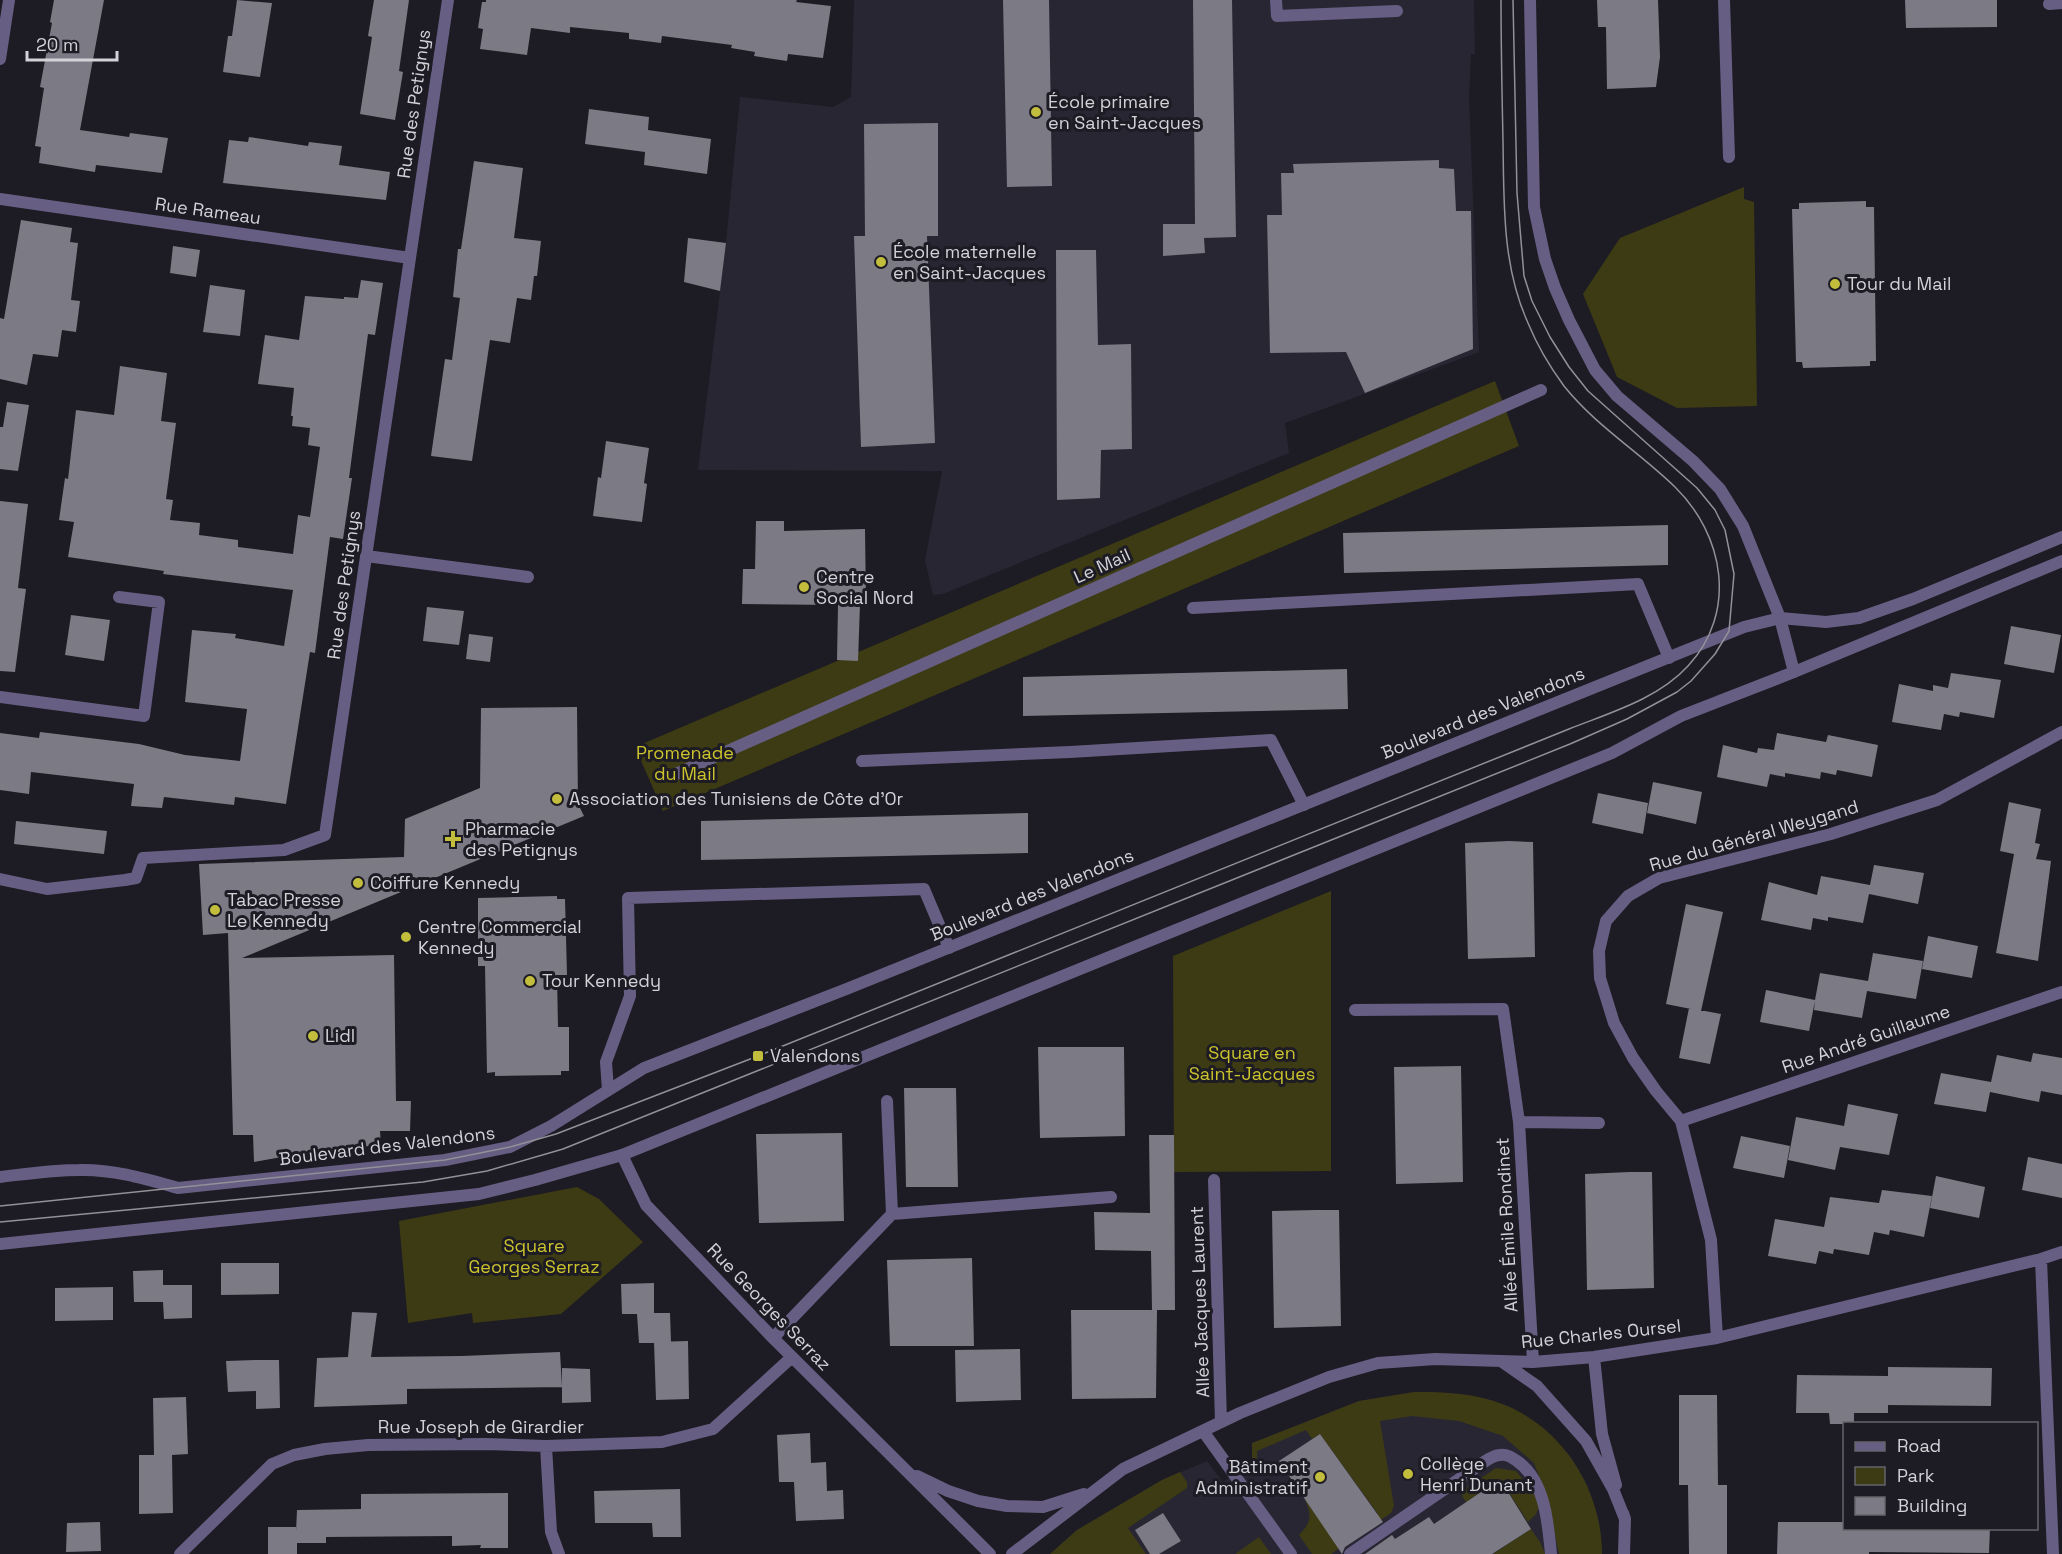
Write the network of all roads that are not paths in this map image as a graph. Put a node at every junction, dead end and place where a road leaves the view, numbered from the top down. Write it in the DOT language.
graph roads {
  1 [pos="9,0"];
  2 [pos="448,0"];
  3 [pos="1276,0"];
  4 [pos="1530,0"];
  5 [pos="1724,0"];
  6 [pos="1397,11"];
  7 [pos="1,51"];
  8 [pos="1729,157"];
  9 [pos="0,199"];
  10 [pos="410,258"];
  11 [pos="1541,390"];
  12 [pos="2062,537"];
  13 [pos="366,556"];
  14 [pos="2062,561"];
  15 [pos="528,578"];
  16 [pos="119,597"];
  17 [pos="1193,608"];
  18 [pos="1780,618"];
  19 [pos="1669,658"];
  20 [pos="1794,672"];
  21 [pos="0,697"];
  22 [pos="2062,732"];
  23 [pos="862,762"];
  24 [pos="676,774"];
  25 [pos="1304,805"];
  26 [pos="0,879"];
  27 [pos="949,948"];
  28 [pos="2062,992"];
  29 [pos="1355,1010"];
  30 [pos="608,1090"];
  31 [pos="887,1101"];
  32 [pos="1681,1121"];
  33 [pos="1519,1122"];
  34 [pos="1599,1123"];
  35 [pos="622,1155"];
  36 [pos="0,1177"];
  37 [pos="1214,1180"];
  38 [pos="1111,1197"];
  39 [pos="892,1214"];
  40 [pos="0,1244"];
  41 [pos="2062,1252"];
  42 [pos="2041,1259"];
  43 [pos="773,1338"];
  44 [pos="1717,1338"];
  45 [pos="792,1357"];
  46 [pos="1594,1357"];
  47 [pos="1501,1361"];
  48 [pos="1533,1362"];
  49 [pos="1221,1422"];
  50 [pos="1203,1431"];
  51 [pos="546,1446"];
  52 [pos="907,1472"];
  53 [pos="1091,1492"];
  54 [pos="1007,1506"];
  55 [pos="1625,1519"];
  56 [pos="180,1554"];
  57 [pos="559,1554"];
  58 [pos="990,1554"];
  59 [pos="1012,1554"];
  60 [pos="1291,1554"];
  61 [pos="1350,1554"];
  62 [pos="1551,1554"];
  63 [pos="1624,1554"];
  64 [pos="2053,1554"];
  1 -- 7 [label="street"];
  2 -- 10 [label="street, Rue des Petignys"];
  3 -- 6 [label="street"];
  4 -- 18 [label="street"];
  5 -- 8 [label="street"];
  9 -- 10 [label="street, Rue Rameau"];
  10 -- 13 [label="street, Rue des Petignys"];
  11 -- 24 [label="street, Le Mail"];
  12 -- 18 [label="street, Boulevard des Valendons"];
  13 -- 15 [label="street"];
  13 -- 26 [label="street, Rue des Petignys"];
  14 -- 20 [label="street"];
  16 -- 21 [label="street"];
  17 -- 19 [label="street"];
  18 -- 19 [label="street, Boulevard des Valendons"];
  18 -- 20 [label="street"];
  19 -- 25 [label="street, Boulevard des Valendons"];
  20 -- 35 [label="street"];
  22 -- 32 [label="street, Rue du Général Weygand"];
  23 -- 25 [label="street"];
  25 -- 27 [label="street, Boulevard des Valendons"];
  27 -- 30 [label="street, Boulevard des Valendons"];
  27 -- 30 [label="street"];
  28 -- 32 [label="street, Rue André Guillaume"];
  29 -- 33 [label="street, Allée Émile Rondinet"];
  30 -- 36 [label="street, Boulevard des Valendons"];
  31 -- 39 [label="street"];
  32 -- 44 [label="street, Rue du Général Weygand"];
  33 -- 34 [label="street, Allée Émile Rondinet"];
  33 -- 48 [label="street, Allée Émile Rondinet"];
  35 -- 40 [label="street"];
  35 -- 43 [label="street, Rue Georges Serraz"];
  37 -- 49 [label="street, Allée Jacques Laurent"];
  38 -- 39 [label="street"];
  39 -- 43 [label="street"];
  41 -- 42 [label="street, Rue Charles Oursel"];
  42 -- 44 [label="street, Rue Charles Oursel"];
  42 -- 64 [label="street"];
  43 -- 45 [label="street, Rue Georges Serraz"];
  44 -- 46 [label="street, Rue Charles Oursel"];
  45 -- 51 [label="street, Rue Joseph de Girardier"];
  45 -- 52 [label="street, Rue Georges Serraz"];
  46 -- 48 [label="street, Rue Charles Oursel"];
  46 -- 55 [label="street"];
  47 -- 48 [label="street, Rue Charles Oursel"];
  47 -- 49 [label="street, Rue Charles Oursel"];
  47 -- 55 [label="street"];
  49 -- 50 [label="street, Rue Charles Oursel"];
  50 -- 53 [label="street, Rue Charles Oursel"];
  50 -- 60 [label="street"];
  51 -- 56 [label="street, Rue Joseph de Girardier"];
  51 -- 57 [label="street"];
  52 -- 54 [label="street, Rue Georges Serraz"];
  52 -- 58 [label="street, Rue Georges Serraz"];
  53 -- 54 [label="street, Rue Charles Oursel"];
  53 -- 59 [label="street, Rue Charles Oursel"];
  55 -- 63 [label="street"];
  61 -- 62 [label="street"];
}
